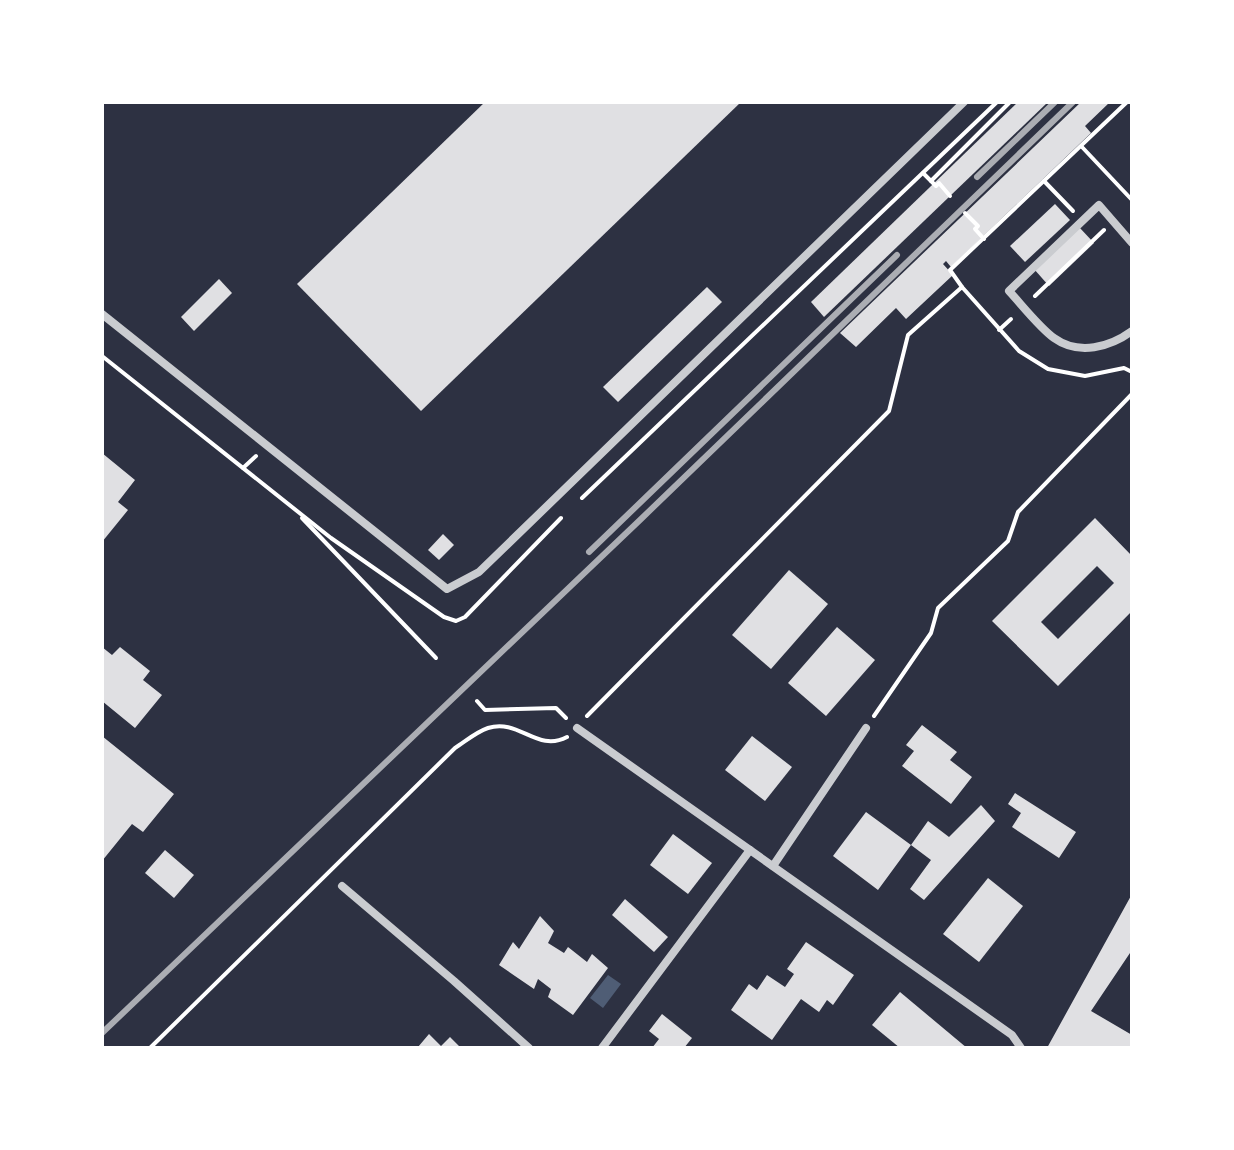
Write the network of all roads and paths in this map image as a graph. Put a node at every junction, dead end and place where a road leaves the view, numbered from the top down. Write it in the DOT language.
graph roads {
  1 [pos="964,102"];
  2 [pos="997,102"];
  3 [pos="1010,102"];
  4 [pos="1127,102"];
  5 [pos="1081,146"];
  6 [pos="923,173"];
  7 [pos="931,181"];
  8 [pos="950,196"];
  9 [pos="1131,196"];
  10 [pos="965,213"];
  11 [pos="1113,221"];
  12 [pos="984,239"];
  13 [pos="1132,243"];
  14 [pos="944,263"];
  15 [pos="950,270"];
  16 [pos="962,287"];
  17 [pos="1024,307"];
  18 [pos="102,314"];
  19 [pos="999,330"];
  20 [pos="1132,331"];
  21 [pos="102,356"];
  22 [pos="1132,372"];
  23 [pos="1132,394"];
  24 [pos="291,506"];
  25 [pos="573,506"];
  26 [pos="562,517"];
  27 [pos="436,658"];
  28 [pos="477,701"];
  29 [pos="577,728"];
  30 [pos="866,728"];
  31 [pos="750,850"];
  32 [pos="773,866"];
  33 [pos="342,886"];
  34 [pos="150,1048"];
  35 [pos="529,1048"];
  36 [pos="602,1048"];
  37 [pos="1021,1048"];
  1 -- 18 [label="street"];
  2 -- 6 [label="path"];
  3 -- 7 [label="path"];
  4 -- 5 [label="path"];
  5 -- 9 [label="path"];
  5 -- 12 [label="path"];
  6 -- 7 [label="path"];
  6 -- 25 [label="path"];
  7 -- 8 [label="path"];
  10 -- 12 [label="path"];
  11 -- 13 [label="street"];
  11 -- 17 [label="path"];
  11 -- 17 [label="street"];
  12 -- 15 [label="path"];
  14 -- 15 [label="path"];
  15 -- 16 [label="path"];
  16 -- 19 [label="path"];
  16 -- 29 [label="path"];
  17 -- 19 [label="path"];
  17 -- 20 [label="street"];
  19 -- 22 [label="path"];
  21 -- 24 [label="path"];
  23 -- 30 [label="path"];
  24 -- 26 [label="path"];
  24 -- 27 [label="path"];
  28 -- 29 [label="path"];
  29 -- 31 [label="street"];
  29 -- 34 [label="path"];
  30 -- 32 [label="street"];
  31 -- 32 [label="street"];
  31 -- 36 [label="street"];
  32 -- 37 [label="street"];
  33 -- 35 [label="street"];
}
